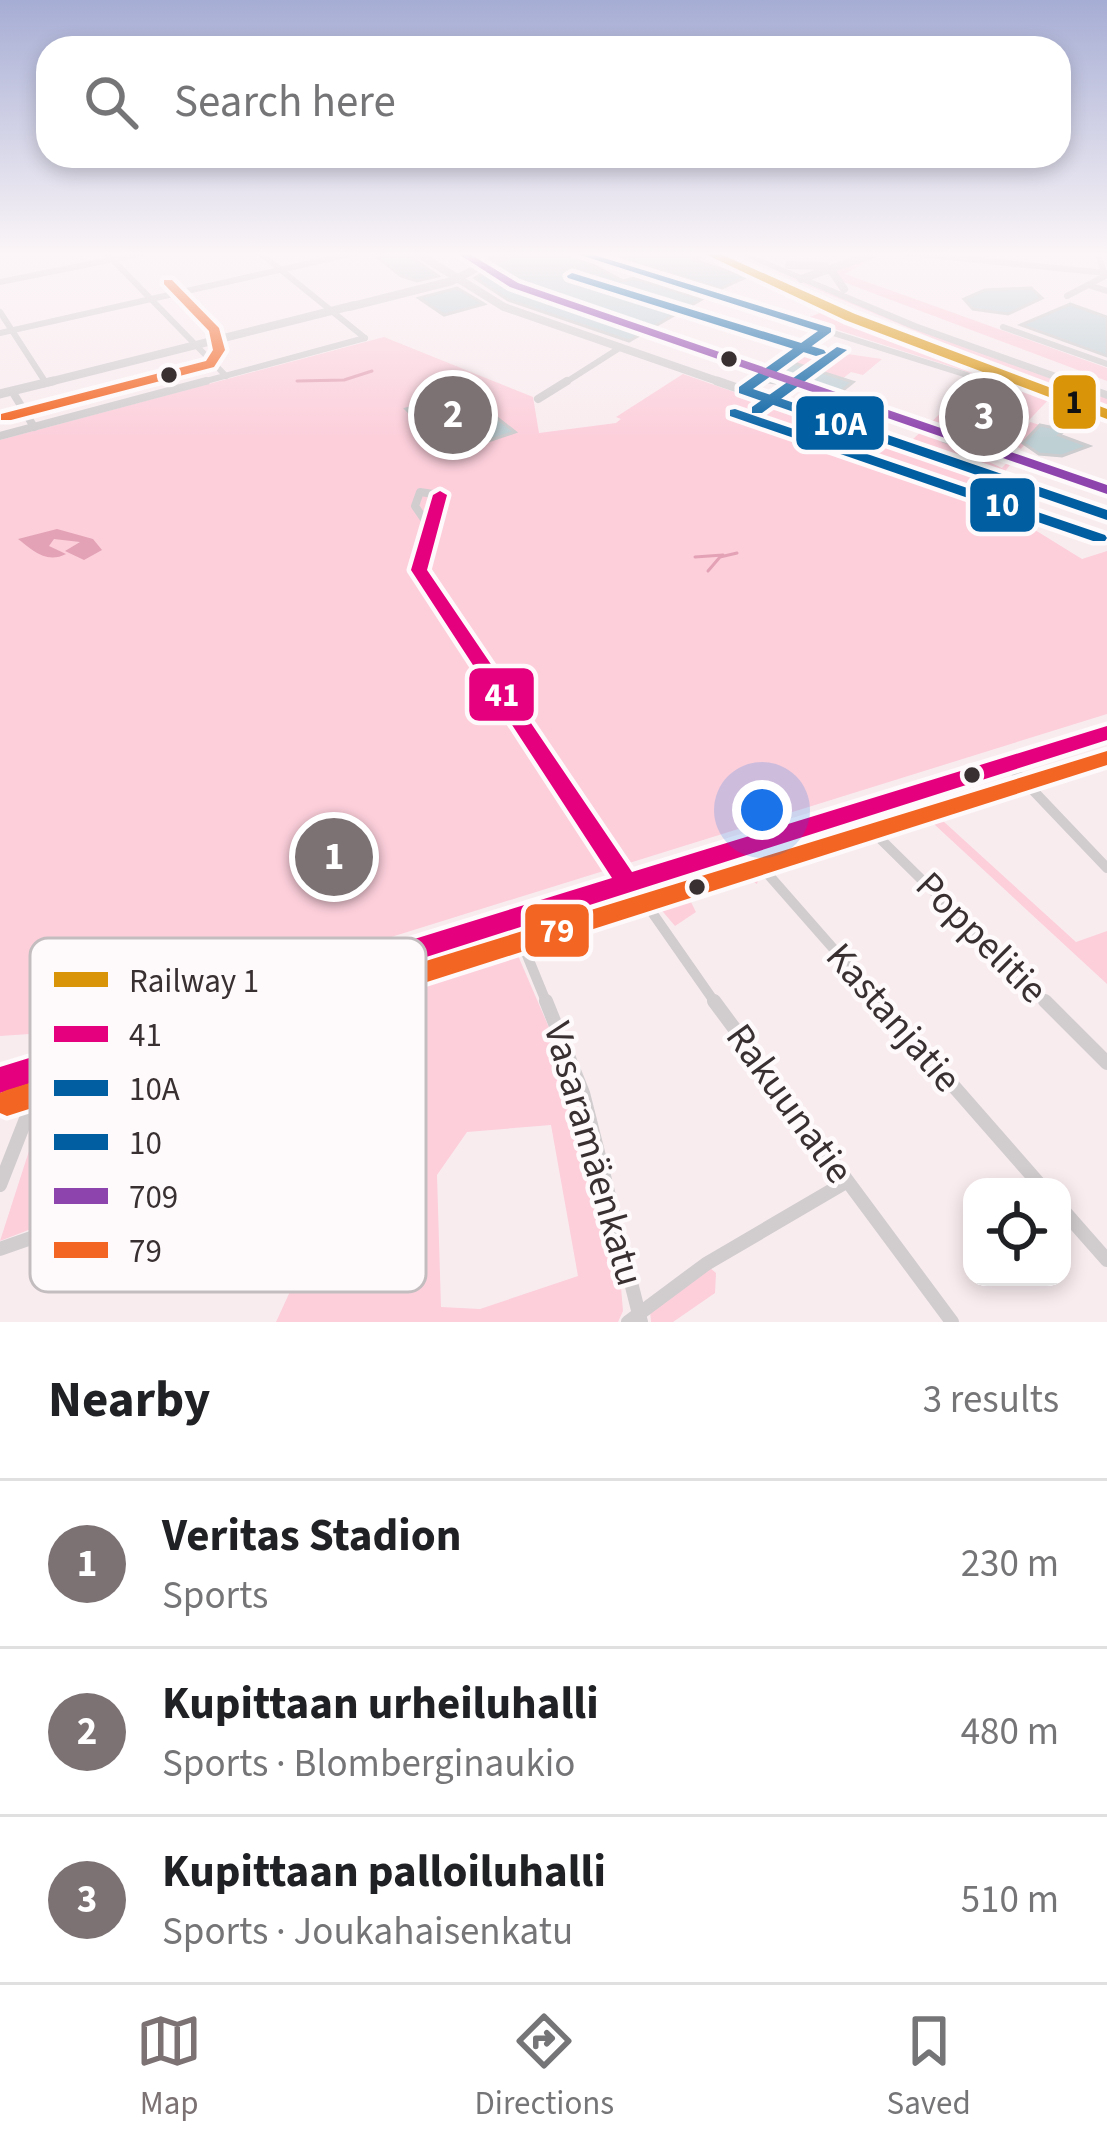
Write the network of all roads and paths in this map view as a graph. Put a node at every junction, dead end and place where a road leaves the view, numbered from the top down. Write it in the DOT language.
graph roads {
  1 [pos="2,315"];
  2 [pos="83,315"];
  3 [pos="166,315"];
  4 [pos="317,315"];
  5 [pos="337,315"];
  6 [pos="527,315"];
  7 [pos="777,315"];
  8 [pos="907,315"];
  9 [pos="910,315"];
  10 [pos="1003,327"];
  11 [pos="827,330"];
  12 [pos="13,331"];
  13 [pos="0,334"];
  14 [pos="196,345"];
  15 [pos="621,347"];
  16 [pos="1107,364"];
  17 [pos="968,375"];
  18 [pos="226,376"];
  19 [pos="46,383"];
  20 [pos="742,389"];
  21 [pos="1107,391"];
  22 [pos="12,392"];
  23 [pos="0,394"];
  24 [pos="538,399"];
  25 [pos="34,427"];
  26 [pos="0,436"];
  27 [pos="1107,515"];
  28 [pos="430,528"];
  29 [pos="1107,734"];
  30 [pos="1008,764"];
  31 [pos="854,813"];
  32 [pos="745,848"];
  33 [pos="1107,868"];
  34 [pos="628,884"];
  35 [pos="513,921"];
  36 [pos="426,948"];
  37 [pos="1107,1063"];
  38 [pos="30,1071"];
  39 [pos="0,1080"];
  40 [pos="30,1109"];
  41 [pos="1034,1178"];
  42 [pos="846,1182"];
  43 [pos="0,1185"];
  44 [pos="1071,1219"];
  45 [pos="30,1238"];
  46 [pos="0,1249"];
  47 [pos="1107,1260"];
  48 [pos="636,1319"];
  49 [pos="952,1322"];
  1 -- 12 [label="street"];
  2 -- 12 [label="street"];
  3 -- 14 [label="street"];
  4 -- 14 [label="street"];
  5 -- 18 [label="street"];
  6 -- 15 [label="street"];
  7 -- 11 [label="street"];
  8 -- 21 [label="highway"];
  9 -- 21 [label="highway"];
  10 -- 16 [label="street"];
  11 -- 17 [label="street"];
  11 -- 20 [label="street"];
  12 -- 13 [label="street"];
  12 -- 19 [label="street"];
  14 -- 18 [label="street"];
  14 -- 19 [label="street"];
  15 -- 20 [label="street"];
  15 -- 24 [label="street"];
  18 -- 25 [label="street"];
  19 -- 22 [label="street"];
  20 -- 27 [label="street"];
  22 -- 23 [label="street"];
  22 -- 25 [label="street"];
  25 -- 26 [label="street"];
  28 -- 28 [label="street"];
  28 -- 34 [label="street, Rakuunatie"];
  29 -- 30 [label="street"];
  30 -- 31 [label="street"];
  30 -- 33 [label="street"];
  31 -- 32 [label="street"];
  31 -- 37 [label="street, Poppelitie"];
  32 -- 34 [label="street"];
  32 -- 41 [label="street, Kastanjatie"];
  34 -- 35 [label="street"];
  34 -- 42 [label="street, Rakuunatie"];
  35 -- 36 [label="street"];
  35 -- 48 [label="street, Vasaramäenkatu"];
  38 -- 39 [label="street"];
  40 -- 43 [label="street"];
  42 -- 48 [label="street"];
  42 -- 49 [label="street, Rakuunatie"];
  44 -- 47 [label="street"];
  45 -- 46 [label="street"];
}
